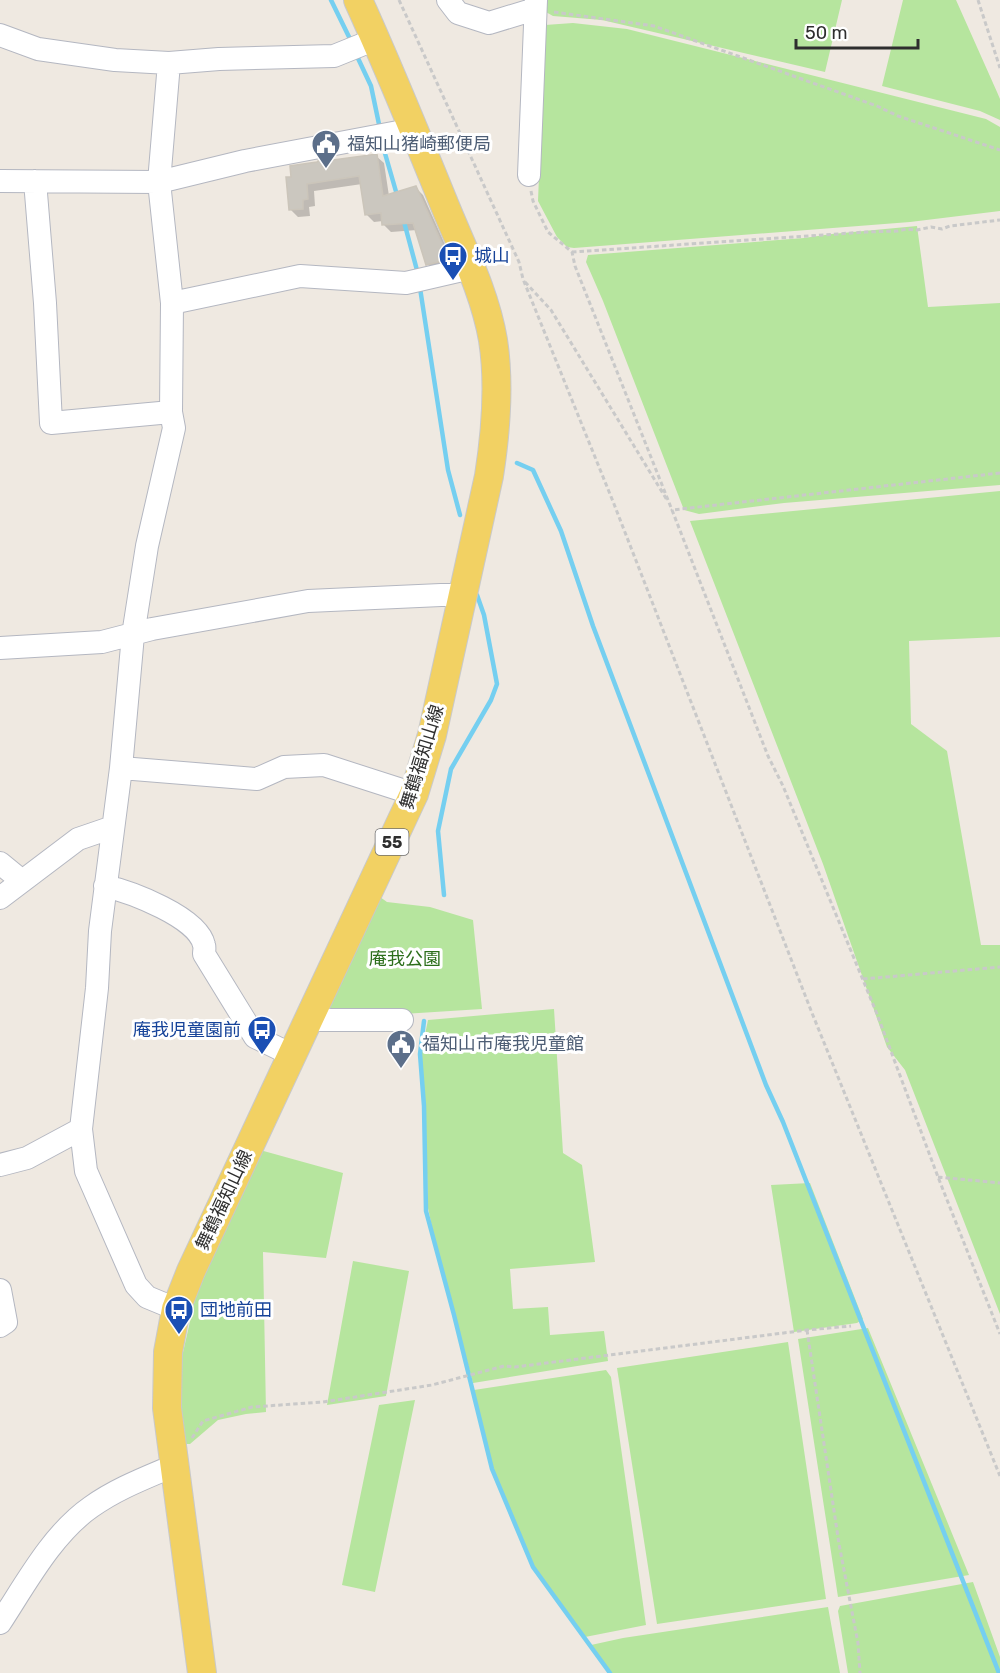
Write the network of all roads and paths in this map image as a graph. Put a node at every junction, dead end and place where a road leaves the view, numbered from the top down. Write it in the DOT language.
graph roads {
  1 [pos="358,0"];
  2 [pos="399,0"];
  3 [pos="448,0"];
  4 [pos="978,0"];
  5 [pos="536,4"];
  6 [pos="0,35"];
  7 [pos="376,39"];
  8 [pos="169,63"];
  9 [pos="1000,68"];
  10 [pos="414,129"];
  11 [pos="1000,150"];
  12 [pos="529,175"];
  13 [pos="0,181"];
  14 [pos="34,181"];
  15 [pos="159,182"];
  16 [pos="1000,220"];
  17 [pos="572,252"];
  18 [pos="471,268"];
  19 [pos="523,279"];
  20 [pos="172,303"];
  21 [pos="171,412"];
  22 [pos="1000,473"];
  23 [pos="672,510"];
  24 [pos="463,595"];
  25 [pos="133,635"];
  26 [pos="0,648"];
  27 [pos="121,768"];
  28 [pos="414,794"];
  29 [pos="113,827"];
  30 [pos="0,863"];
  31 [pos="22,881"];
  32 [pos="105,886"];
  33 [pos="0,898"];
  34 [pos="1000,967"];
  35 [pos="863,979"];
  36 [pos="308,1020"];
  37 [pos="402,1020"];
  38 [pos="292,1055"];
  39 [pos="81,1129"];
  40 [pos="0,1165"];
  41 [pos="938,1178"];
  42 [pos="1000,1183"];
  43 [pos="0,1290"];
  44 [pos="176,1309"];
  45 [pos="0,1326"];
  46 [pos="851,1326"];
  47 [pos="807,1330"];
  48 [pos="1000,1334"];
  49 [pos="192,1439"];
  50 [pos="174,1466"];
  51 [pos="1000,1476"];
  52 [pos="0,1623"];
  53 [pos="202,1673"];
  54 [pos="860,1673"];
  1 -- 7 [label="main road, 舞鶴福知山線 / 55"];
  2 -- 19 [label="path"];
  3 -- 5 [label="street"];
  4 -- 9 [label="path"];
  5 -- 11 [label="path"];
  5 -- 12 [label="street"];
  6 -- 8 [label="street"];
  7 -- 8 [label="street"];
  7 -- 10 [label="main road, 舞鶴福知山線 / 55"];
  8 -- 15 [label="street"];
  10 -- 15 [label="street"];
  10 -- 18 [label="main road, 舞鶴福知山線 / 55"];
  12 -- 17 [label="path"];
  13 -- 14 [label="street"];
  14 -- 15 [label="street"];
  14 -- 21 [label="street"];
  15 -- 20 [label="street"];
  16 -- 17 [label="path"];
  17 -- 23 [label="path"];
  18 -- 20 [label="street"];
  18 -- 24 [label="main road, 舞鶴福知山線 / 55"];
  19 -- 23 [label="path"];
  19 -- 51 [label="path"];
  20 -- 21 [label="street"];
  21 -- 25 [label="street"];
  22 -- 23 [label="path"];
  23 -- 35 [label="path"];
  24 -- 25 [label="street"];
  24 -- 28 [label="main road, 舞鶴福知山線 / 55"];
  25 -- 26 [label="street"];
  25 -- 27 [label="street"];
  27 -- 28 [label="street"];
  27 -- 29 [label="street"];
  28 -- 36 [label="main road, 舞鶴福知山線 / 55"];
  29 -- 31 [label="street"];
  29 -- 32 [label="street"];
  30 -- 31 [label="street"];
  31 -- 33 [label="street"];
  32 -- 38 [label="street"];
  32 -- 39 [label="street"];
  34 -- 35 [label="path"];
  35 -- 41 [label="path"];
  36 -- 37 [label="street"];
  36 -- 38 [label="main road, 舞鶴福知山線 / 55"];
  38 -- 44 [label="main road, 舞鶴福知山線 / 55"];
  39 -- 40 [label="street"];
  39 -- 44 [label="street"];
  41 -- 42 [label="path"];
  41 -- 48 [label="path"];
  43 -- 45 [label="street"];
  44 -- 50 [label="main road, 舞鶴福知山線 / 55"];
  46 -- 47 [label="path"];
  47 -- 49 [label="path"];
  47 -- 54 [label="path"];
  50 -- 52 [label="street"];
  50 -- 53 [label="main road, 舞鶴福知山線 / 55"];
}
